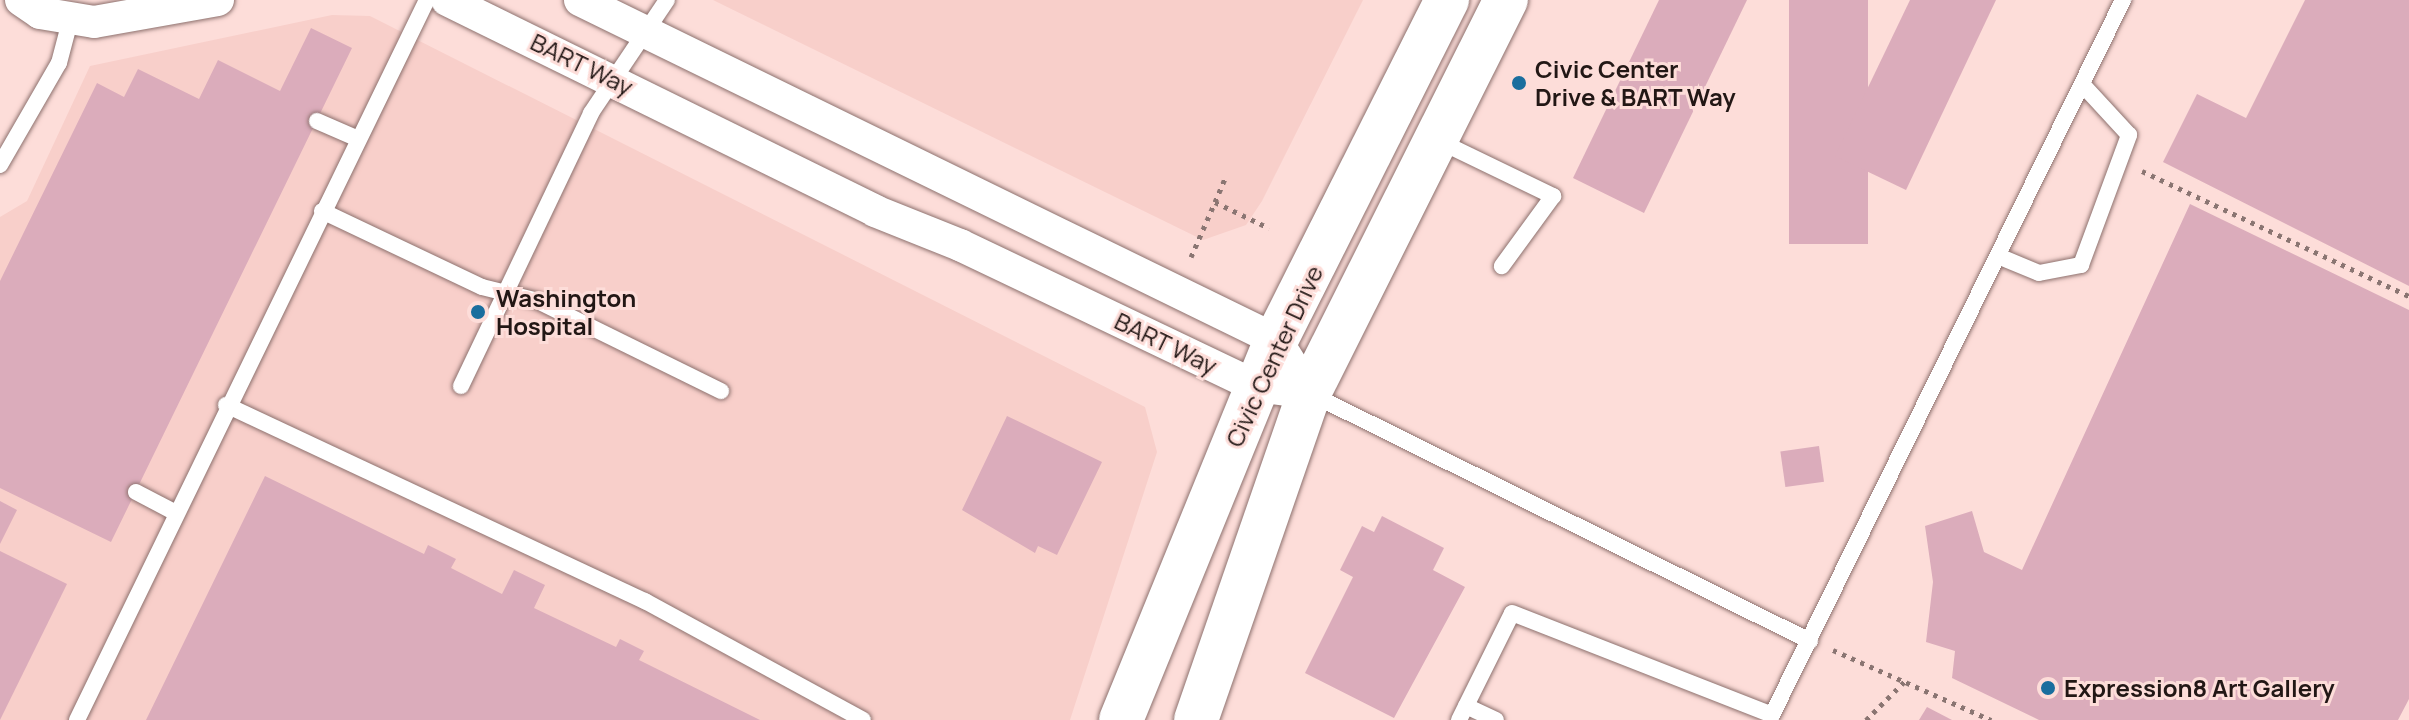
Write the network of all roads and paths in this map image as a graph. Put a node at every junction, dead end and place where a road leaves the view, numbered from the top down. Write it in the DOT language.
graph roads {
  1 [pos="21,0"];
  2 [pos="218,0"];
  3 [pos="427,0"];
  4 [pos="447,0"];
  5 [pos="580,0"];
  6 [pos="667,0"];
  7 [pos="1447,0"];
  8 [pos="1506,0"];
  9 [pos="2123,0"];
  10 [pos="70,21"];
  11 [pos="646,32"];
  12 [pos="615,78"];
  13 [pos="2082,84"];
  14 [pos="317,121"];
  15 [pos="356,138"];
  16 [pos="1439,141"];
  17 [pos="2124,162"];
  18 [pos="0,165"];
  19 [pos="1225,179"];
  20 [pos="1215,202"];
  21 [pos="322,211"];
  22 [pos="1269,228"];
  23 [pos="1998,256"];
  24 [pos="1191,257"];
  25 [pos="1502,266"];
  26 [pos="505,293"];
  27 [pos="2409,296"];
  28 [pos="1276,340"];
  29 [pos="461,386"];
  30 [pos="1256,386"];
  31 [pos="721,391"];
  32 [pos="1309,393"];
  33 [pos="226,405"];
  34 [pos="136,492"];
  35 [pos="176,513"];
  36 [pos="1810,641"];
  37 [pos="1907,679"];
  38 [pos="1462,713"];
  39 [pos="1770,718"];
  40 [pos="77,720"];
  41 [pos="863,720"];
  42 [pos="1121,720"];
  43 [pos="1196,720"];
  44 [pos="1496,720"];
  45 [pos="1866,720"];
  46 [pos="1991,720"];
  1 -- 10 [label="street"];
  2 -- 10 [label="street"];
  3 -- 15 [label="lane"];
  4 -- 12 [label="street, BART Way"];
  5 -- 11 [label="street, BART Way"];
  6 -- 11 [label="lane"];
  7 -- 28 [label="main road, Civic Center Drive"];
  8 -- 16 [label="main road, Civic Center Drive"];
  9 -- 13 [label="lane"];
  10 -- 18 [label="lane"];
  11 -- 12 [label="lane"];
  11 -- 28 [label="street, BART Way"];
  12 -- 26 [label="lane"];
  12 -- 30 [label="street, BART Way"];
  13 -- 17 [label="lane"];
  13 -- 23 [label="lane"];
  14 -- 15 [label="lane"];
  15 -- 21 [label="lane"];
  16 -- 25 [label="lane"];
  16 -- 32 [label="main road, Civic Center Drive"];
  17 -- 23 [label="lane"];
  17 -- 27 [label="path"];
  19 -- 20 [label="path"];
  20 -- 22 [label="path"];
  20 -- 24 [label="path"];
  21 -- 26 [label="lane"];
  21 -- 33 [label="lane"];
  23 -- 36 [label="lane"];
  26 -- 29 [label="lane"];
  26 -- 31 [label="lane"];
  28 -- 30 [label="main road, Civic Center Drive"];
  28 -- 32 [label="street"];
  30 -- 32 [label="street, BART Way"];
  30 -- 42 [label="main road, Civic Center Drive"];
  32 -- 36 [label="lane"];
  32 -- 43 [label="main road, Civic Center Drive"];
  33 -- 35 [label="lane"];
  33 -- 41 [label="lane"];
  34 -- 35 [label="lane"];
  35 -- 40 [label="lane"];
  36 -- 37 [label="path"];
  36 -- 39 [label="lane"];
  37 -- 45 [label="path"];
  37 -- 46 [label="path"];
  38 -- 39 [label="lane"];
  38 -- 44 [label="lane"];
}
